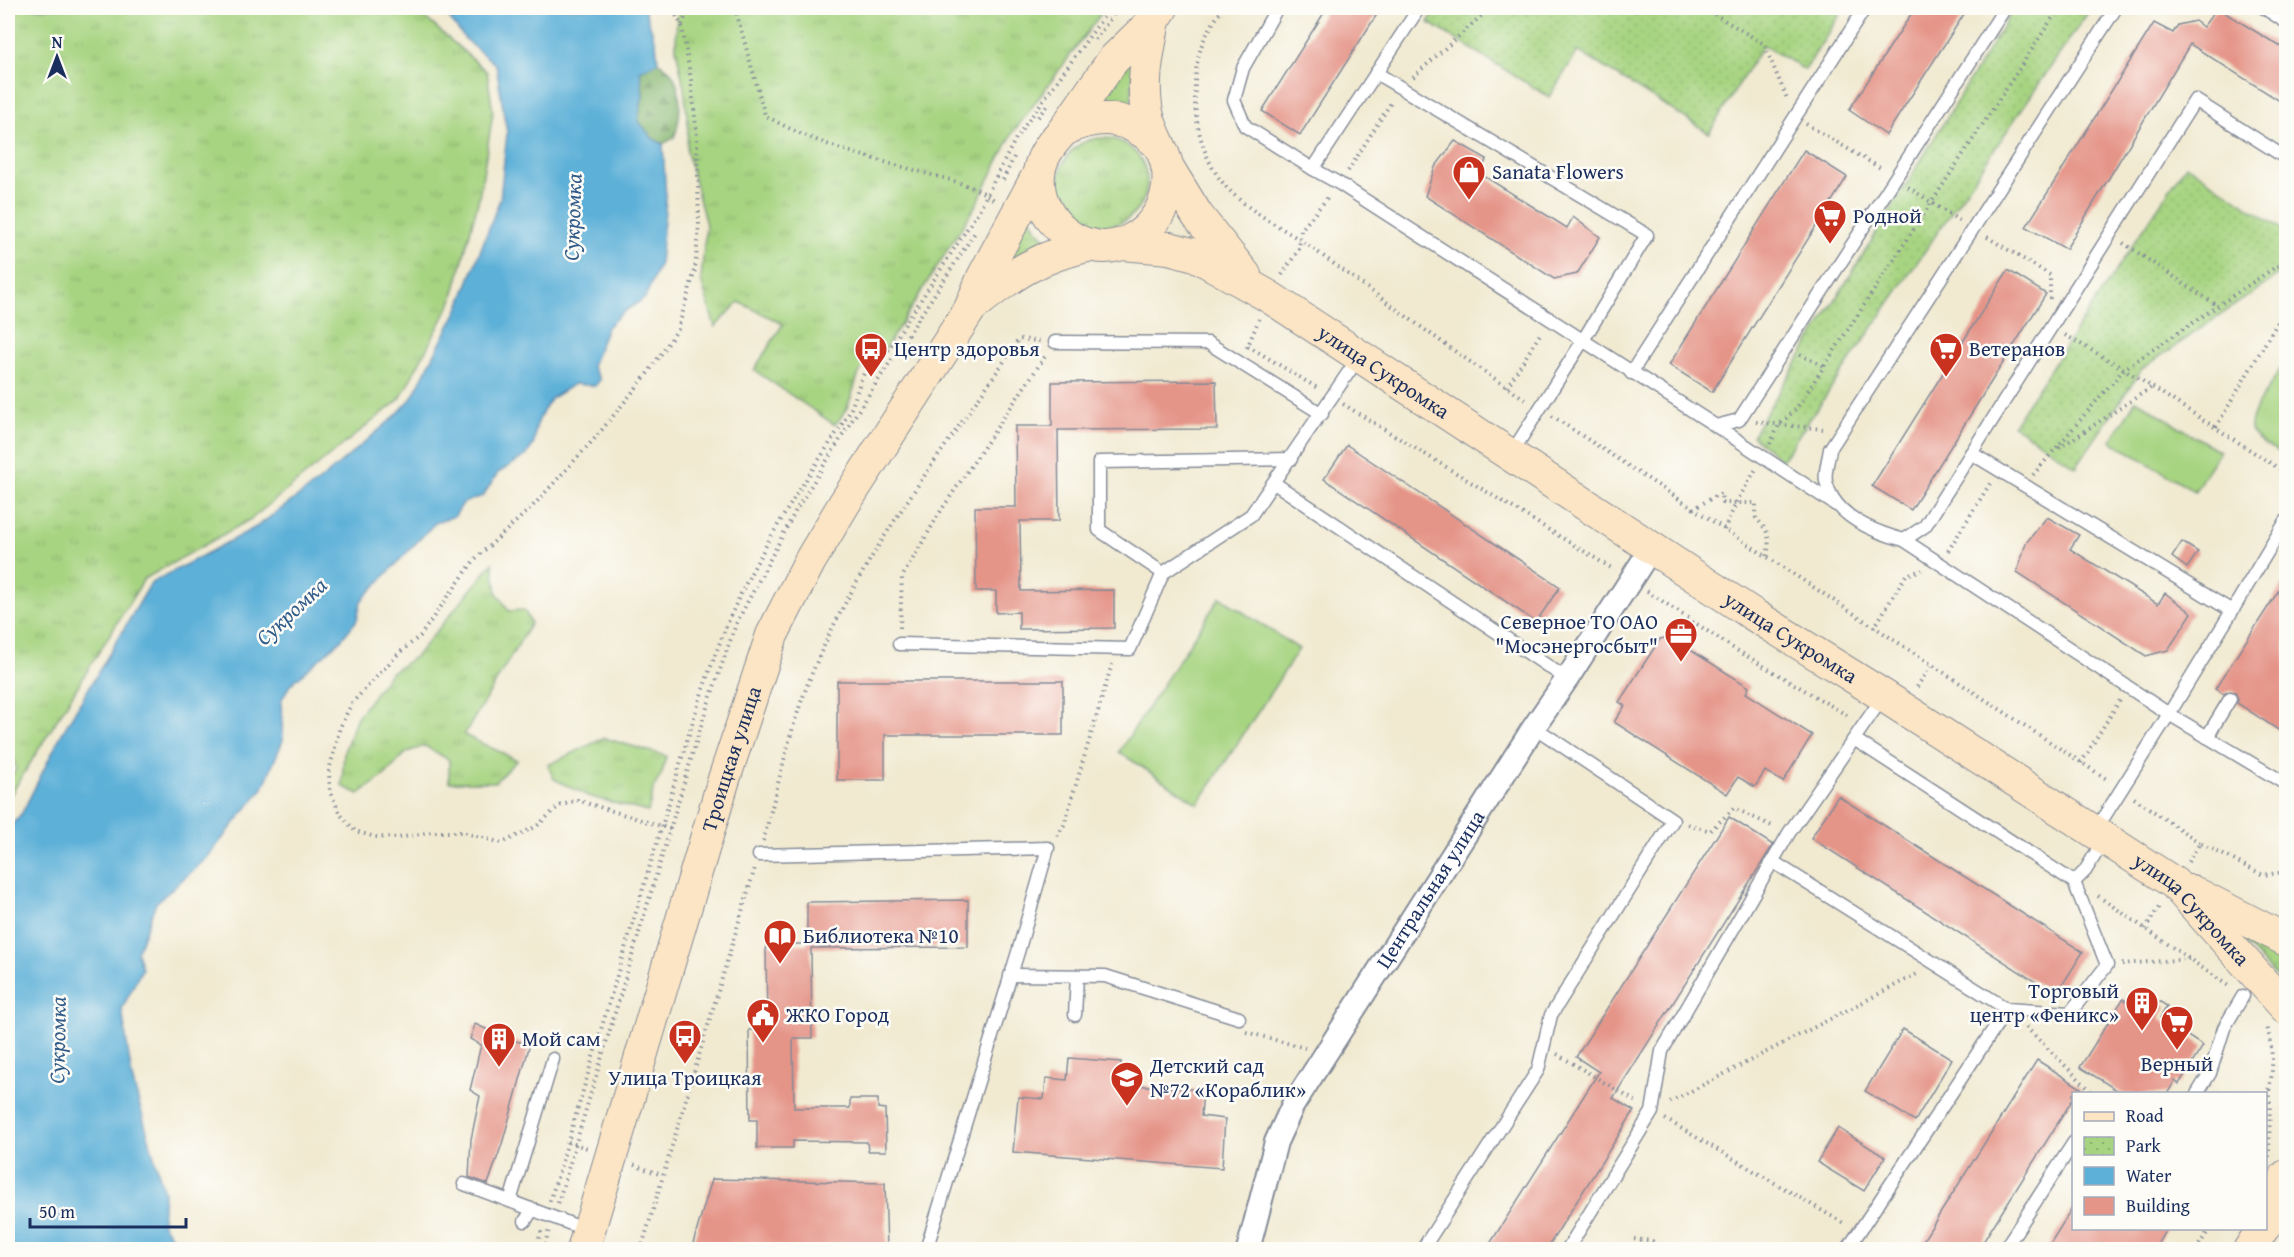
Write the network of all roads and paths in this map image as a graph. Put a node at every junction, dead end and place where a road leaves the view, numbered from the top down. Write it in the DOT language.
graph roads {
  1 [pos="672,8"];
  2 [pos="689,8"];
  3 [pos="735,8"];
  4 [pos="1110,8"];
  5 [pos="1118,8"];
  6 [pos="1223,8"];
  7 [pos="1277,8"];
  8 [pos="1419,8"];
  9 [pos="1630,8"];
  10 [pos="1639,8"];
  11 [pos="1704,8"];
  12 [pos="1865,8"];
  13 [pos="2005,8"];
  14 [pos="2059,8"];
  15 [pos="2116,8"];
  16 [pos="2264,8"];
  17 [pos="1158,14"];
  18 [pos="2286,22"];
  19 [pos="682,26"];
  20 [pos="1084,55"];
  21 [pos="1376,73"];
  22 [pos="1050,101"];
  23 [pos="1795,117"];
  24 [pos="1064,130"];
  25 [pos="1022,140"];
  26 [pos="1016,152"];
  27 [pos="1162,154"];
  28 [pos="2286,158"];
  29 [pos="1312,169"];
  30 [pos="1039,173"];
  31 [pos="1895,177"];
  32 [pos="987,195"];
  33 [pos="994,200"];
  34 [pos="1929,202"];
  35 [pos="989,210"];
  36 [pos="1973,229"];
  37 [pos="977,230"];
  38 [pos="2110,234"];
  39 [pos="1122,244"];
  40 [pos="1092,245"];
  41 [pos="2286,260"];
  42 [pos="1268,296"];
  43 [pos="2218,306"];
  44 [pos="2286,308"];
  45 [pos="970,309"];
  46 [pos="1549,321"];
  47 [pos="2051,327"];
  48 [pos="1019,339"];
  49 [pos="1056,342"];
  50 [pos="1582,342"];
  51 [pos="1248,346"];
  52 [pos="1782,354"];
  53 [pos="1360,356"];
  54 [pos="1824,366"];
  55 [pos="2124,369"];
  56 [pos="1631,373"];
  57 [pos="1507,387"];
  58 [pos="2152,387"];
  59 [pos="1333,398"];
  60 [pos="1540,409"];
  61 [pos="1322,414"];
  62 [pos="1739,420"];
  63 [pos="1779,425"];
  64 [pos="1716,426"];
  65 [pos="2216,428"];
  66 [pos="1842,431"];
  67 [pos="2053,451"];
  68 [pos="1971,453"];
  69 [pos="1510,454"];
  70 [pos="1763,458"];
  71 [pos="1291,459"];
  72 [pos="2286,473"];
  73 [pos="1274,483"];
  74 [pos="2024,485"];
  75 [pos="1736,503"];
  76 [pos="1836,506"];
  77 [pos="1693,509"];
  78 [pos="2286,521"];
  79 [pos="1724,530"];
  80 [pos="1904,540"];
  81 [pos="1652,547"];
  82 [pos="1767,558"];
  83 [pos="1940,564"];
  84 [pos="1163,573"];
  85 [pos="1631,580"];
  86 [pos="2232,611"];
  87 [pos="1874,628"];
  88 [pos="899,644"];
  89 [pos="1117,649"];
  90 [pos="1567,679"];
  91 [pos="2128,687"];
  92 [pos="1884,696"];
  93 [pos="2230,699"];
  94 [pos="2169,714"];
  95 [pos="1864,725"];
  96 [pos="1534,727"];
  97 [pos="2207,737"];
  98 [pos="1854,740"];
  99 [pos="2081,763"];
  100 [pos="2286,784"];
  101 [pos="2122,789"];
  102 [pos="1673,819"];
  103 [pos="662,826"];
  104 [pos="670,828"];
  105 [pos="1789,833"];
  106 [pos="2100,835"];
  107 [pos="2200,843"];
  108 [pos="1047,848"];
  109 [pos="759,855"];
  110 [pos="1772,861"];
  111 [pos="2074,882"];
  112 [pos="2174,883"];
  113 [pos="636,914"];
  114 [pos="644,918"];
  115 [pos="2286,939"];
  116 [pos="2189,959"];
  117 [pos="1936,964"];
  118 [pos="2106,965"];
  119 [pos="1010,975"];
  120 [pos="1077,976"];
  121 [pos="2243,996"];
  122 [pos="2286,1008"];
  123 [pos="2007,1009"];
  124 [pos="1075,1015"];
  125 [pos="1239,1018"];
  126 [pos="1544,1046"];
  127 [pos="553,1059"];
  128 [pos="2270,1085"];
  129 [pos="2092,1092"];
  130 [pos="2198,1092"];
  131 [pos="2266,1092"];
  132 [pos="1652,1112"];
  133 [pos="2269,1139"];
  134 [pos="2267,1142"];
  135 [pos="2072,1144"];
  136 [pos="464,1184"];
  137 [pos="2274,1198"];
  138 [pos="510,1201"];
  139 [pos="533,1209"];
  140 [pos="2267,1213"];
  141 [pos="550,1216"];
  142 [pos="525,1221"];
  143 [pos="2209,1230"];
  144 [pos="2259,1230"];
  145 [pos="1858,1232"];
  146 [pos="1634,1239"];
  147 [pos="586,1240"];
  148 [pos="536,1250"];
  149 [pos="543,1250"];
  150 [pos="641,1250"];
  151 [pos="926,1250"];
  152 [pos="1248,1250"];
  153 [pos="1422,1250"];
  154 [pos="1567,1250"];
  155 [pos="1665,1250"];
  156 [pos="1847,1250"];
  157 [pos="2004,1250"];
  158 [pos="2196,1250"];
  159 [pos="2249,1250"];
  1 -- 19 [label="path"];
  2 -- 19 [label="path"];
  3 -- 32 [label="path"];
  4 -- 32 [label="path"];
  5 -- 20 [label="path"];
  6 -- 57 [label="path"];
  7 -- 29 [label="lane"];
  8 -- 21 [label="lane"];
  9 -- 10 [label="path"];
  11 -- 23 [label="path"];
  12 -- 23 [label="lane"];
  13 -- 31 [label="lane"];
  14 -- 34 [label="path"];
  15 -- 36 [label="lane"];
  16 -- 18 [label="lane"];
  17 -- 24 [label="street"];
  17 -- 27 [label="street"];
  19 -- 103 [label="path"];
  21 -- 29 [label="lane"];
  21 -- 50 [label="lane"];
  22 -- 25 [label="path"];
  23 -- 31 [label="path"];
  23 -- 56 [label="lane"];
  24 -- 27 [label="street"];
  24 -- 30 [label="street"];
  26 -- 33 [label="path"];
  27 -- 39 [label="street"];
  27 -- 42 [label="street, улица Сукромка"];
  28 -- 38 [label="lane"];
  29 -- 46 [label="lane"];
  30 -- 40 [label="street"];
  30 -- 45 [label="street, Троицкая улица"];
  31 -- 34 [label="path"];
  31 -- 52 [label="lane"];
  32 -- 33 [label="path"];
  32 -- 103 [label="path"];
  33 -- 35 [label="path"];
  34 -- 36 [label="path"];
  34 -- 54 [label="path"];
  36 -- 47 [label="path"];
  36 -- 66 [label="lane"];
  37 -- 104 [label="path"];
  38 -- 43 [label="path"];
  38 -- 47 [label="lane"];
  39 -- 40 [label="street"];
  39 -- 42 [label="street, улица Сукромка"];
  40 -- 45 [label="street, Троицкая улица"];
  41 -- 43 [label="path"];
  42 -- 53 [label="street, улица Сукромка"];
  43 -- 55 [label="path"];
  44 -- 65 [label="path"];
  45 -- 147 [label="street, Троицкая улица"];
  46 -- 50 [label="lane"];
  46 -- 57 [label="path"];
  47 -- 55 [label="path"];
  47 -- 68 [label="lane"];
  48 -- 109 [label="path"];
  49 -- 61 [label="lane"];
  49 -- 88 [label="path"];
  50 -- 56 [label="lane"];
  50 -- 60 [label="lane"];
  51 -- 59 [label="path"];
  52 -- 54 [label="path"];
  52 -- 62 [label="lane"];
  53 -- 59 [label="lane"];
  53 -- 69 [label="street, улица Сукромка"];
  54 -- 63 [label="path"];
  55 -- 58 [label="path"];
  55 -- 67 [label="path"];
  56 -- 64 [label="lane"];
  57 -- 60 [label="path"];
  58 -- 65 [label="path"];
  58 -- 67 [label="path"];
  59 -- 61 [label="lane"];
  59 -- 85 [label="path"];
  60 -- 69 [label="lane"];
  60 -- 77 [label="path"];
  61 -- 71 [label="lane"];
  62 -- 63 [label="path"];
  62 -- 64 [label="lane"];
  63 -- 66 [label="path"];
  63 -- 70 [label="path"];
  64 -- 70 [label="lane"];
  65 -- 72 [label="path"];
  66 -- 76 [label="lane"];
  67 -- 74 [label="path"];
  68 -- 74 [label="lane"];
  68 -- 80 [label="lane"];
  69 -- 81 [label="street, улица Сукромка"];
  70 -- 75 [label="path"];
  70 -- 76 [label="lane"];
  71 -- 73 [label="lane"];
  71 -- 84 [label="lane"];
  73 -- 84 [label="lane"];
  73 -- 90 [label="lane"];
  74 -- 83 [label="path"];
  74 -- 86 [label="lane"];
  75 -- 77 [label="path"];
  75 -- 79 [label="path"];
  75 -- 82 [label="path"];
  76 -- 80 [label="lane"];
  77 -- 79 [label="path"];
  78 -- 86 [label="lane"];
  79 -- 82 [label="path"];
  80 -- 83 [label="lane"];
  81 -- 85 [label="street, Центральная улица"];
  81 -- 92 [label="street, улица Сукромка"];
  82 -- 87 [label="path"];
  83 -- 87 [label="path"];
  83 -- 91 [label="lane"];
  84 -- 89 [label="lane"];
  85 -- 90 [label="street, Центральная улица"];
  85 -- 95 [label="path"];
  86 -- 94 [label="lane"];
  87 -- 99 [label="path"];
  88 -- 89 [label="lane"];
  89 -- 108 [label="path"];
  90 -- 96 [label="street, Центральная улица"];
  91 -- 94 [label="lane"];
  91 -- 99 [label="path"];
  92 -- 95 [label="lane"];
  92 -- 106 [label="street, улица Сукромка"];
  93 -- 97 [label="lane"];
  94 -- 97 [label="lane"];
  94 -- 101 [label="lane"];
  95 -- 98 [label="lane"];
  96 -- 102 [label="lane"];
  96 -- 152 [label="street, Центральная улица"];
  97 -- 100 [label="lane"];
  98 -- 105 [label="lane"];
  98 -- 111 [label="lane"];
  99 -- 101 [label="path"];
  101 -- 106 [label="lane"];
  101 -- 107 [label="path"];
  102 -- 105 [label="path"];
  102 -- 126 [label="lane"];
  103 -- 104 [label="path"];
  103 -- 113 [label="path"];
  104 -- 114 [label="path"];
  105 -- 110 [label="lane"];
  106 -- 111 [label="lane"];
  106 -- 112 [label="street, улица Сукромка"];
  108 -- 109 [label="lane"];
  108 -- 119 [label="lane"];
  109 -- 150 [label="path"];
  110 -- 117 [label="lane"];
  110 -- 132 [label="lane"];
  111 -- 116 [label="path"];
  111 -- 118 [label="lane"];
  112 -- 115 [label="street"];
  112 -- 122 [label="street, улица Сукромка"];
  113 -- 114 [label="path"];
  113 -- 141 [label="path"];
  114 -- 141 [label="path"];
  116 -- 118 [label="path"];
  116 -- 121 [label="path"];
  117 -- 123 [label="lane"];
  117 -- 132 [label="path"];
  118 -- 123 [label="lane"];
  119 -- 120 [label="lane"];
  119 -- 151 [label="lane"];
  120 -- 124 [label="lane"];
  120 -- 125 [label="lane"];
  121 -- 128 [label="path"];
  121 -- 130 [label="lane"];
  123 -- 129 [label="path"];
  123 -- 145 [label="lane"];
  126 -- 132 [label="path"];
  126 -- 153 [label="lane"];
  127 -- 138 [label="lane"];
  128 -- 131 [label="path"];
  128 -- 133 [label="path"];
  132 -- 145 [label="path"];
  132 -- 154 [label="lane"];
  133 -- 134 [label="path"];
  133 -- 137 [label="path"];
  135 -- 157 [label="lane"];
  136 -- 138 [label="lane"];
  137 -- 140 [label="street"];
  138 -- 139 [label="lane"];
  139 -- 141 [label="lane"];
  139 -- 142 [label="lane"];
  141 -- 147 [label="lane"];
  141 -- 148 [label="path"];
  141 -- 149 [label="path"];
  143 -- 158 [label="path"];
  144 -- 159 [label="street"];
  145 -- 156 [label="lane"];
  146 -- 155 [label="path"];
}
